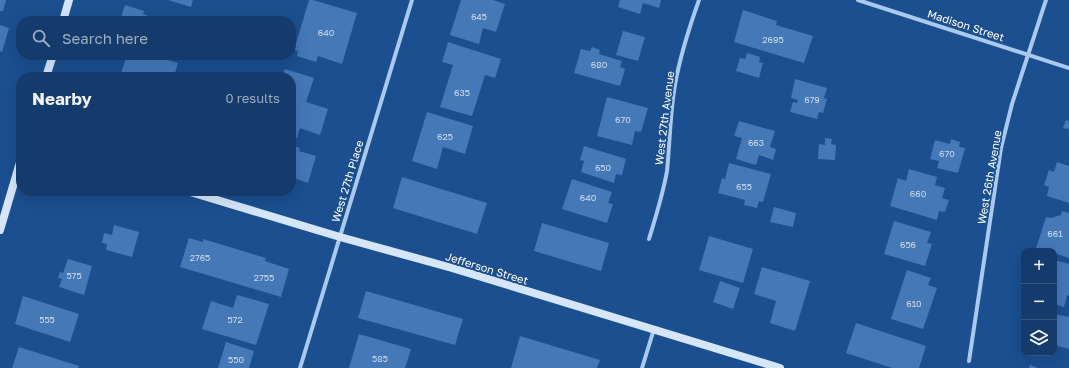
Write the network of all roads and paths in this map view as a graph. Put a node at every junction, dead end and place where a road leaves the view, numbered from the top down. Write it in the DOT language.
graph roads {
  1 [pos="70,0"];
  2 [pos="412,0"];
  3 [pos="699,0"];
  4 [pos="858,0"];
  5 [pos="1046,0"];
  6 [pos="65,16"];
  7 [pos="1028,55"];
  8 [pos="51,60"];
  9 [pos="1069,68"];
  10 [pos="48,72"];
  11 [pos="16,176"];
  12 [pos="205,196"];
  13 [pos="0,230"];
  14 [pos="340,237"];
  15 [pos="649,239"];
  16 [pos="654,329"];
  17 [pos="969,361"];
  18 [pos="300,368"];
  19 [pos="642,368"];
  20 [pos="780,368"];
  1 -- 6 [label="street"];
  2 -- 14 [label="street, West 27th Place"];
  3 -- 15 [label="street, West 27th Avenue"];
  4 -- 7 [label="street, Madison Street"];
  5 -- 7 [label="street, West 26th Avenue"];
  7 -- 9 [label="street, Madison Street"];
  7 -- 17 [label="street, West 26th Avenue"];
  8 -- 10 [label="street"];
  11 -- 13 [label="street"];
  12 -- 14 [label="street, Jefferson Street"];
  14 -- 16 [label="street, Jefferson Street"];
  14 -- 18 [label="street, West 27th Place"];
  16 -- 19 [label="street"];
  16 -- 20 [label="street, Jefferson Street"];
}
